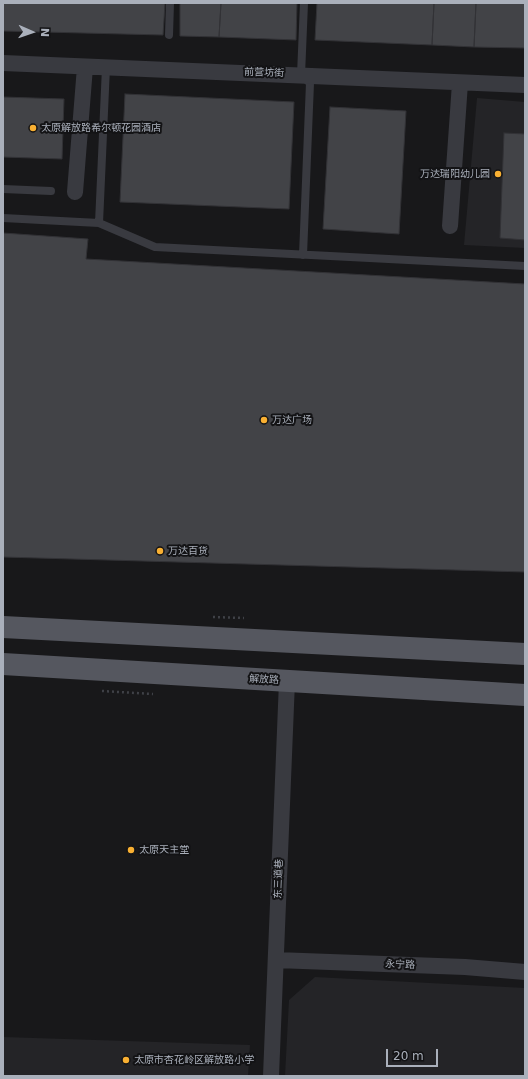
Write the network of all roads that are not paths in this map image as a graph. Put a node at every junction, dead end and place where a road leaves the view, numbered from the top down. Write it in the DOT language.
graph roads {
  1 [pos="170,3"];
  2 [pos="304,3"];
  3 [pos="169,35"];
  4 [pos="3,63"];
  5 [pos="3,71"];
  6 [pos="85,71"];
  7 [pos="106,71"];
  8 [pos="306,79"];
  9 [pos="525,85"];
  10 [pos="460,86"];
  11 [pos="525,92"];
  12 [pos="3,189"];
  13 [pos="51,191"];
  14 [pos="75,192"];
  15 [pos="3,218"];
  16 [pos="99,223"];
  17 [pos="450,226"];
  18 [pos="303,255"];
  19 [pos="525,266"];
  20 [pos="3,627"];
  21 [pos="525,654"];
  22 [pos="3,664"];
  23 [pos="287,681"];
  24 [pos="522,694"];
  25 [pos="276,960"];
  26 [pos="525,972"];
  27 [pos="271,1076"];
  1 -- 3 [label="lane"];
  2 -- 8 [label="lane"];
  4 -- 6 [label="street, 前营坊街"];
  5 -- 6 [label="street, 前营坊街"];
  6 -- 7 [label="street, 前营坊街"];
  6 -- 14 [label="street"];
  7 -- 8 [label="street, 前营坊街"];
  7 -- 16 [label="lane"];
  8 -- 10 [label="street, 前营坊街"];
  8 -- 18 [label="lane"];
  9 -- 10 [label="street, 前营坊街"];
  10 -- 11 [label="street, 前营坊街"];
  10 -- 17 [label="street"];
  12 -- 13 [label="lane"];
  15 -- 16 [label="lane"];
  16 -- 18 [label="lane"];
  18 -- 19 [label="lane"];
  20 -- 21 [label="main road"];
  22 -- 23 [label="main road, 解放路"];
  23 -- 24 [label="main road, 解放路"];
  23 -- 25 [label="street, 东三道巷"];
  25 -- 26 [label="street, 永宁路"];
  25 -- 27 [label="street, 东三道巷"];
}
